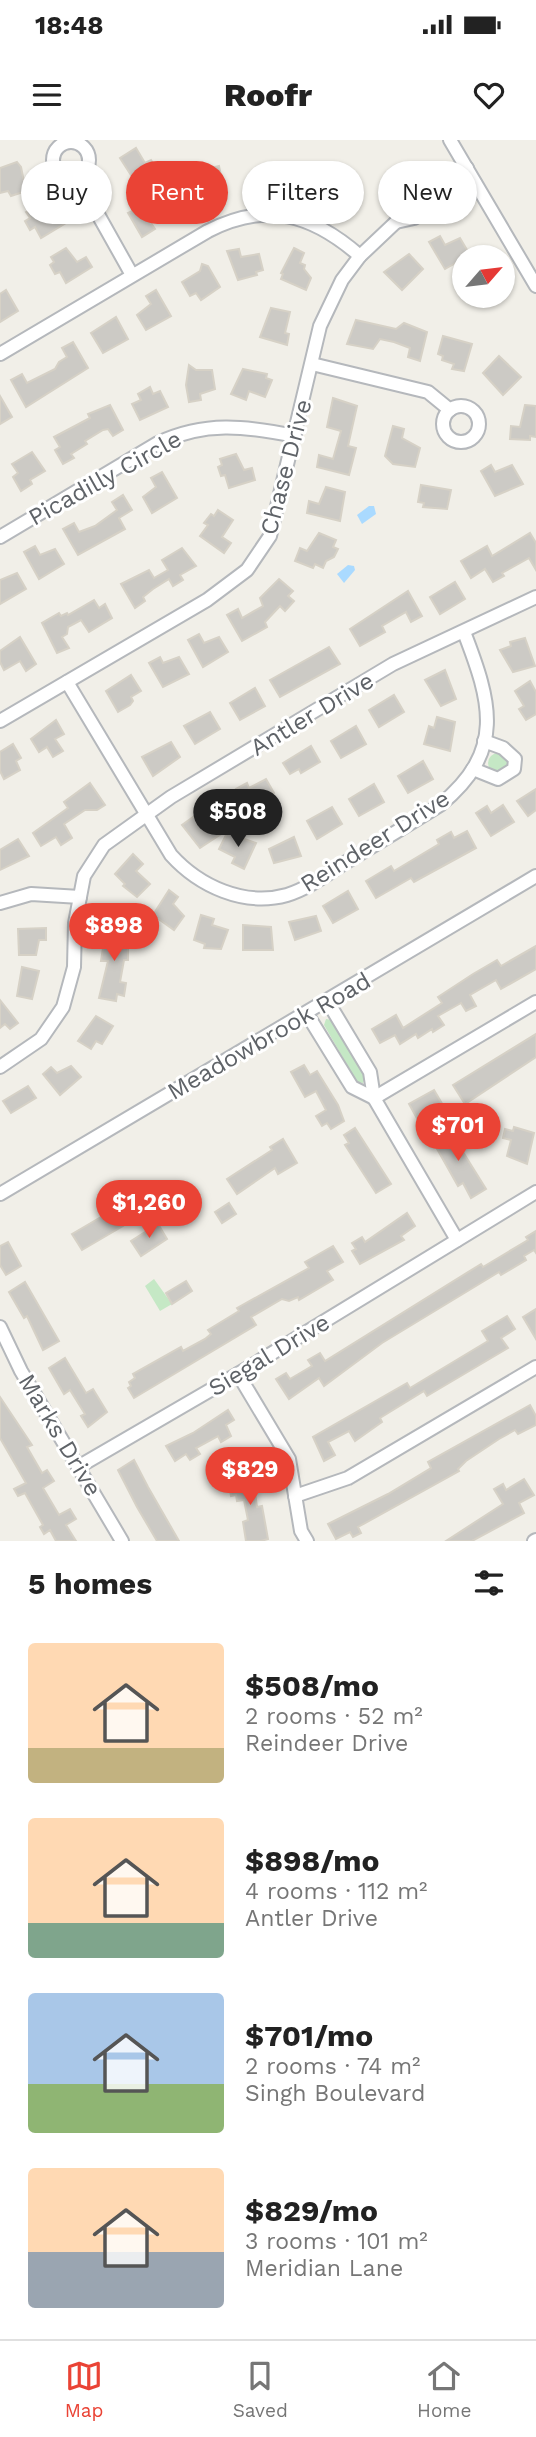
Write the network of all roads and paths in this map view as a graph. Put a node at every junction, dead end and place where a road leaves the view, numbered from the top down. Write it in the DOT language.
graph roads {
  1 [pos="450,140"];
  2 [pos="463,161"];
  3 [pos="477,186"];
  4 [pos="103,224"];
  5 [pos="394,224"];
  6 [pos="359,256"];
  7 [pos="132,275"];
  8 [pos="536,286"];
  9 [pos="0,354"];
  10 [pos="312,364"];
  11 [pos="450,410"];
  12 [pos="295,436"];
  13 [pos="0,537"];
  14 [pos="536,597"];
  15 [pos="464,632"];
  16 [pos="67,682"];
  17 [pos="0,721"];
  18 [pos="484,741"];
  19 [pos="473,769"];
  20 [pos="146,813"];
  21 [pos="536,876"];
  22 [pos="80,897"];
  23 [pos="0,903"];
  24 [pos="328,1002"];
  25 [pos="536,1002"];
  26 [pos="307,1014"];
  27 [pos="0,1067"];
  28 [pos="374,1098"];
  29 [pos="536,1192"];
  30 [pos="0,1194"];
  31 [pos="457,1240"];
  32 [pos="0,1327"];
  33 [pos="536,1367"];
  34 [pos="238,1374"];
  35 [pos="78,1467"];
  36 [pos="295,1496"];
  37 [pos="122,1541"];
  38 [pos="307,1541"];
  1 -- 2 [label="street"];
  3 -- 8 [label="street"];
  4 -- 7 [label="street"];
  5 -- 6 [label="street, Chase Drive"];
  6 -- 7 [label="street"];
  6 -- 10 [label="street, Chase Drive"];
  7 -- 9 [label="street"];
  10 -- 11 [label="street"];
  10 -- 12 [label="street, Chase Drive"];
  12 -- 13 [label="street, Picadilly Circle"];
  12 -- 16 [label="street, Chase Drive"];
  14 -- 15 [label="street, Antler Drive"];
  15 -- 18 [label="street, Reindeer Drive"];
  15 -- 20 [label="street, Antler Drive"];
  16 -- 17 [label="street, Chase Drive"];
  16 -- 20 [label="street, Reindeer Drive"];
  18 -- 19 [label="street, Reindeer Drive"];
  18 -- 19 [label="street"];
  19 -- 20 [label="street, Reindeer Drive"];
  20 -- 22 [label="street, Antler Drive"];
  21 -- 24 [label="street, Meadowbrook Road"];
  22 -- 23 [label="street"];
  22 -- 27 [label="street, Antler Drive"];
  24 -- 26 [label="street, Meadowbrook Road"];
  24 -- 28 [label="street"];
  25 -- 28 [label="street"];
  26 -- 28 [label="street"];
  26 -- 30 [label="street, Meadowbrook Road"];
  28 -- 31 [label="street"];
  29 -- 31 [label="street, Siegal Drive"];
  31 -- 34 [label="street, Siegal Drive"];
  32 -- 35 [label="street, Marks Drive"];
  33 -- 36 [label="street"];
  34 -- 35 [label="street, Siegal Drive"];
  34 -- 36 [label="street"];
  35 -- 37 [label="street, Marks Drive"];
  36 -- 38 [label="street"];
}
